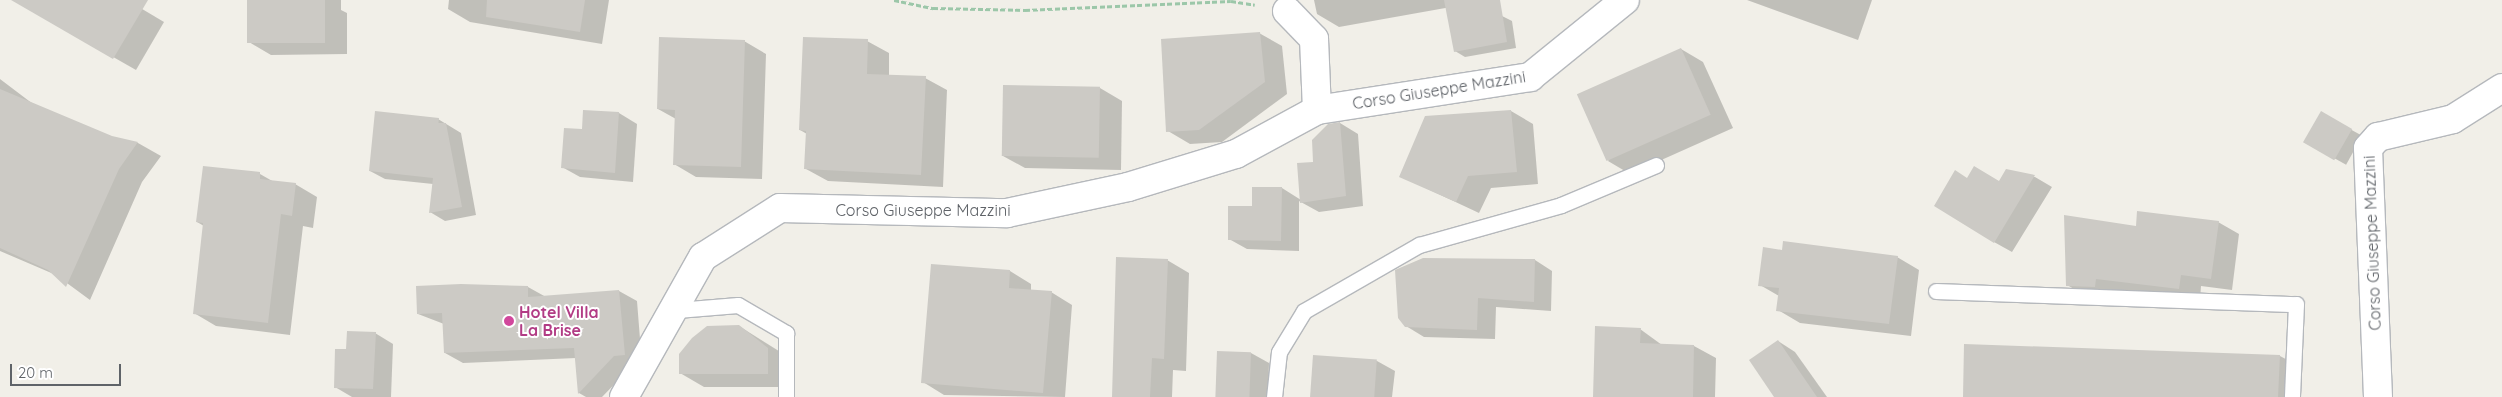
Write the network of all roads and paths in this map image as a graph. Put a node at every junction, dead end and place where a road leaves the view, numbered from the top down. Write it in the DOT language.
graph roads {
  1 [pos="894,0"];
  2 [pos="1625,0"];
  3 [pos="1287,11"];
  4 [pos="2502,88"];
  5 [pos="1317,110"];
  6 [pos="1656,165"];
  7 [pos="1936,291"];
  8 [pos="677,310"];
  9 [pos="624,397"];
  10 [pos="786,397"];
  11 [pos="1274,397"];
  12 [pos="2292,397"];
  13 [pos="2378,397"];
  1 -- 3 [label="path"];
  2 -- 5 [label="street, Corso Giuseppe Mazzini"];
  3 -- 5 [label="street"];
  4 -- 13 [label="street, Corso Giuseppe Mazzini"];
  5 -- 8 [label="street, Corso Giuseppe Mazzini"];
  6 -- 11 [label="lane"];
  7 -- 12 [label="lane"];
  8 -- 9 [label="street, Corso Giuseppe Mazzini"];
  8 -- 10 [label="lane"];
}
